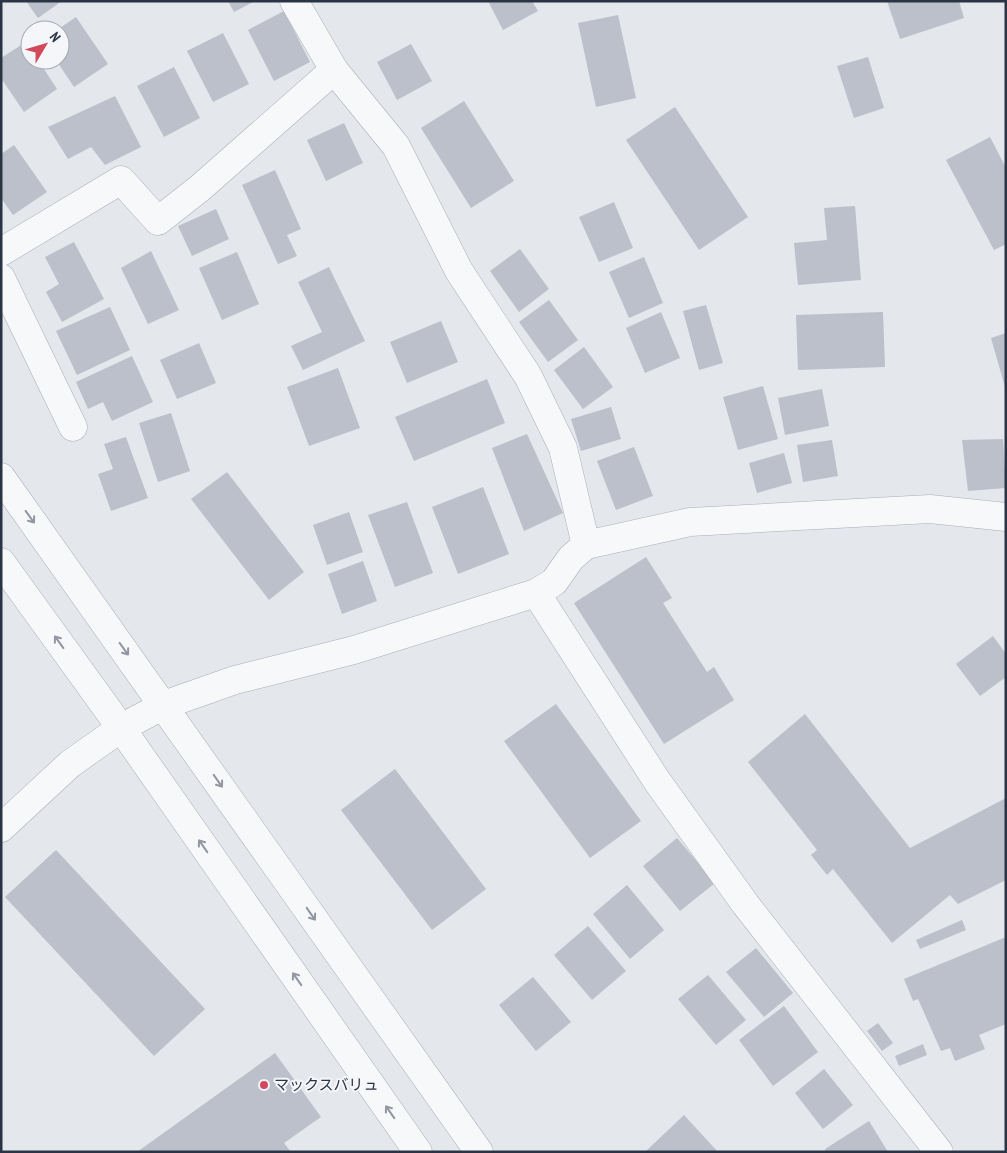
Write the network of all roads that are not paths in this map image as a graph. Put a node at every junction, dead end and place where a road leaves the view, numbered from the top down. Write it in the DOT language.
graph roads {
  1 [pos="294,1"];
  2 [pos="334,70"];
  3 [pos="1,252"];
  4 [pos="1,278"];
  5 [pos="73,427"];
  6 [pos="1,477"];
  7 [pos="1006,516"];
  8 [pos="586,544"];
  9 [pos="1,562"];
  10 [pos="536,593"];
  11 [pos="164,705"];
  12 [pos="121,728"];
  13 [pos="1,828"];
  14 [pos="418,1152"];
  15 [pos="479,1152"];
  16 [pos="939,1152"];
  1 -- 2 [label="street"];
  2 -- 3 [label="street"];
  2 -- 8 [label="street"];
  4 -- 5 [label="street"];
  6 -- 11 [label="street, one-way"];
  7 -- 8 [label="street"];
  8 -- 10 [label="street"];
  12 -- 9 [label="street, one-way"];
  10 -- 11 [label="street"];
  10 -- 16 [label="street"];
  11 -- 12 [label="street"];
  11 -- 15 [label="street, one-way"];
  12 -- 13 [label="street"];
  14 -- 12 [label="street, one-way"];
}
